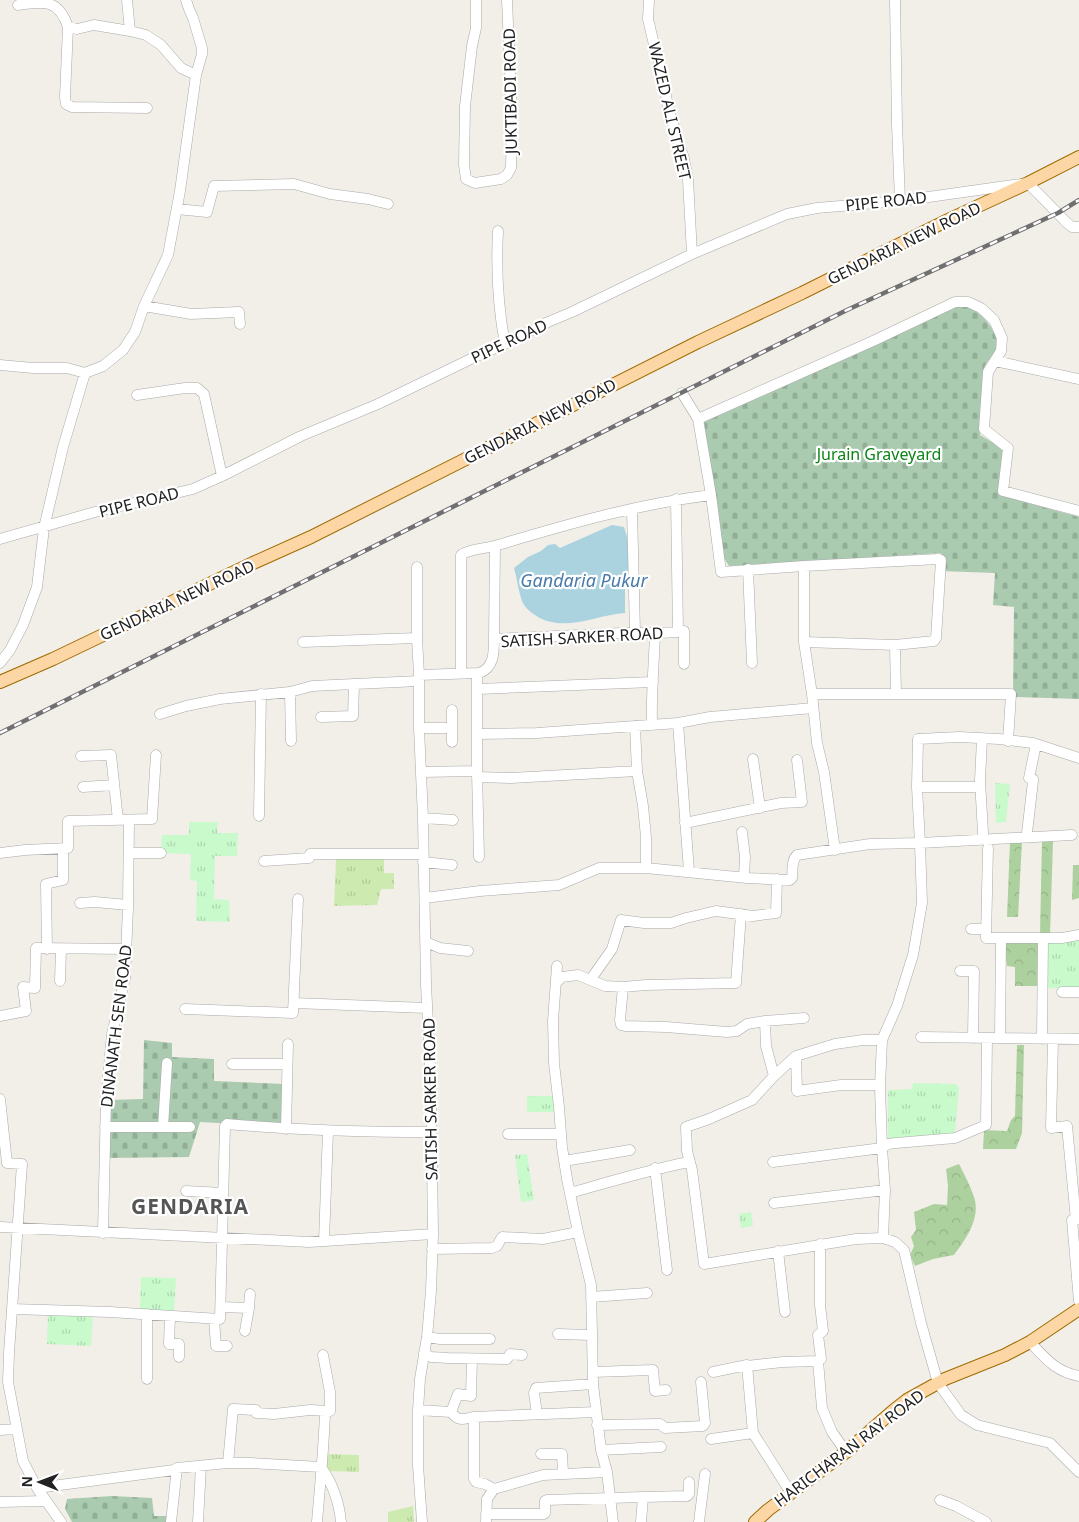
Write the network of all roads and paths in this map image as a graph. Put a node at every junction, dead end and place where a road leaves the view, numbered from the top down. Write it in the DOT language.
graph roads {
  1 [pos="127,0"];
  2 [pos="186,0"];
  3 [pos="476,0"];
  4 [pos="507,0"];
  5 [pos="649,0"];
  6 [pos="895,0"];
  7 [pos="18,5"];
  8 [pos="68,27"];
  9 [pos="130,31"];
  10 [pos="196,75"];
  11 [pos="147,108"];
  12 [pos="1079,157"];
  13 [pos="1028,183"];
  14 [pos="900,201"];
  15 [pos="388,204"];
  16 [pos="177,209"];
  17 [pos="1079,227"];
  18 [pos="498,231"];
  19 [pos="692,254"];
  20 [pos="144,306"];
  21 [pos="240,324"];
  22 [pos="505,344"];
  23 [pos="995,361"];
  24 [pos="0,365"];
  25 [pos="85,373"];
  26 [pos="1079,379"];
  27 [pos="682,393"];
  28 [pos="137,396"];
  29 [pos="698,419"];
  30 [pos="222,476"];
  31 [pos="711,495"];
  32 [pos="676,499"];
  33 [pos="632,510"];
  34 [pos="1079,511"];
  35 [pos="44,528"];
  36 [pos="0,539"];
  37 [pos="495,546"];
  38 [pos="417,566"];
  39 [pos="804,566"];
  40 [pos="748,569"];
  41 [pos="678,632"];
  42 [pos="635,633"];
  43 [pos="655,634"];
  44 [pos="418,638"];
  45 [pos="494,639"];
  46 [pos="303,642"];
  47 [pos="804,642"];
  48 [pos="895,645"];
  49 [pos="0,663"];
  50 [pos="752,663"];
  51 [pos="684,664"];
  52 [pos="461,673"];
  53 [pos="477,674"];
  54 [pos="419,678"];
  55 [pos="0,682"];
  56 [pos="653,682"];
  57 [pos="354,684"];
  58 [pos="478,689"];
  59 [pos="290,692"];
  60 [pos="260,694"];
  61 [pos="812,694"];
  62 [pos="896,694"];
  63 [pos="814,708"];
  64 [pos="452,710"];
  65 [pos="160,714"];
  66 [pos="321,717"];
  67 [pos="678,723"];
  68 [pos="652,725"];
  69 [pos="635,726"];
  70 [pos="419,728"];
  71 [pos="452,728"];
  72 [pos="477,734"];
  73 [pos="982,739"];
  74 [pos="291,741"];
  75 [pos="1008,741"];
  76 [pos="452,742"];
  77 [pos="1036,744"];
  78 [pos="156,755"];
  79 [pos="81,756"];
  80 [pos="753,758"];
  81 [pos="1079,758"];
  82 [pos="797,760"];
  83 [pos="637,771"];
  84 [pos="421,772"];
  85 [pos="477,774"];
  86 [pos="114,785"];
  87 [pos="83,787"];
  88 [pos="917,787"];
  89 [pos="980,787"];
  90 [pos="760,808"];
  91 [pos="259,816"];
  92 [pos="423,818"];
  93 [pos="118,820"];
  94 [pos="129,820"];
  95 [pos="452,820"];
  96 [pos="685,823"];
  97 [pos="742,832"];
  98 [pos="983,833"];
  99 [pos="1027,833"];
  100 [pos="1072,835"];
  101 [pos="920,843"];
  102 [pos="63,848"];
  103 [pos="988,848"];
  104 [pos="835,850"];
  105 [pos="0,853"];
  106 [pos="161,853"];
  107 [pos="128,854"];
  108 [pos="479,857"];
  109 [pos="423,858"];
  110 [pos="264,861"];
  111 [pos="452,865"];
  112 [pos="646,868"];
  113 [pos="690,871"];
  114 [pos="744,877"];
  115 [pos="777,879"];
  116 [pos="298,898"];
  117 [pos="425,898"];
  118 [pos="80,902"];
  119 [pos="128,905"];
  120 [pos="741,914"];
  121 [pos="971,929"];
  122 [pos="986,929"];
  123 [pos="1079,935"];
  124 [pos="1001,938"];
  125 [pos="1043,938"];
  126 [pos="426,942"];
  127 [pos="48,949"];
  128 [pos="61,949"];
  129 [pos="126,949"];
  130 [pos="468,951"];
  131 [pos="557,966"];
  132 [pos="960,971"];
  133 [pos="591,980"];
  134 [pos="60,981"];
  135 [pos="556,982"];
  136 [pos="623,987"];
  137 [pos="1062,992"];
  138 [pos="1079,992"];
  139 [pos="294,1003"];
  140 [pos="427,1008"];
  141 [pos="185,1010"];
  142 [pos="0,1016"];
  143 [pos="804,1018"];
  144 [pos="765,1021"];
  145 [pos="921,1037"];
  146 [pos="973,1038"];
  147 [pos="987,1038"];
  148 [pos="1000,1038"];
  149 [pos="1042,1039"];
  150 [pos="1053,1039"];
  151 [pos="882,1040"];
  152 [pos="1079,1040"];
  153 [pos="288,1044"];
  154 [pos="796,1056"];
  155 [pos="167,1063"];
  156 [pos="232,1064"];
  157 [pos="288,1064"];
  158 [pos="774,1076"];
  159 [pos="880,1085"];
  160 [pos="0,1099"];
  161 [pos="105,1127"];
  162 [pos="163,1127"];
  163 [pos="190,1127"];
  164 [pos="286,1129"];
  165 [pos="328,1131"];
  166 [pos="431,1132"];
  167 [pos="508,1134"];
  168 [pos="561,1134"];
  169 [pos="882,1148"];
  170 [pos="630,1150"];
  171 [pos="564,1161"];
  172 [pos="689,1162"];
  173 [pos="773,1162"];
  174 [pos="4,1163"];
  175 [pos="655,1168"];
  176 [pos="885,1190"];
  177 [pos="186,1191"];
  178 [pos="223,1193"];
  179 [pos="570,1193"];
  180 [pos="774,1204"];
  181 [pos="0,1227"];
  182 [pos="17,1227"];
  183 [pos="103,1232"];
  184 [pos="578,1232"];
  185 [pos="433,1234"];
  186 [pos="222,1238"];
  187 [pos="882,1238"];
  188 [pos="324,1241"];
  189 [pos="820,1244"];
  190 [pos="432,1249"];
  191 [pos="778,1251"];
  192 [pos="667,1270"];
  193 [pos="250,1294"];
  194 [pos="647,1294"];
  195 [pos="591,1297"];
  196 [pos="1079,1301"];
  197 [pos="221,1307"];
  198 [pos="249,1308"];
  199 [pos="12,1309"];
  200 [pos="1079,1309"];
  201 [pos="785,1312"];
  202 [pos="147,1314"];
  203 [pos="170,1316"];
  204 [pos="214,1319"];
  205 [pos="245,1331"];
  206 [pos="558,1334"];
  207 [pos="591,1335"];
  208 [pos="427,1337"];
  209 [pos="490,1339"];
  210 [pos="1030,1342"];
  211 [pos="227,1346"];
  212 [pos="424,1353"];
  213 [pos="323,1355"];
  214 [pos="522,1355"];
  215 [pos="179,1357"];
  216 [pos="472,1359"];
  217 [pos="818,1361"];
  218 [pos="747,1366"];
  219 [pos="593,1368"];
  220 [pos="714,1372"];
  221 [pos="1079,1376"];
  222 [pos="147,1379"];
  223 [pos="701,1382"];
  224 [pos="938,1383"];
  225 [pos="593,1384"];
  226 [pos="666,1390"];
  227 [pos="5,1392"];
  228 [pos="418,1410"];
  229 [pos="325,1411"];
  230 [pos="451,1412"];
  231 [pos="596,1412"];
  232 [pos="537,1414"];
  233 [pos="474,1417"];
  234 [pos="597,1425"];
  235 [pos="17,1429"];
  236 [pos="0,1430"];
  237 [pos="753,1433"];
  238 [pos="711,1439"];
  239 [pos="661,1447"];
  240 [pos="601,1450"];
  241 [pos="846,1452"];
  242 [pos="541,1454"];
  243 [pos="228,1463"];
  244 [pos="201,1466"];
  245 [pos="321,1467"];
  246 [pos="177,1468"];
  247 [pos="607,1472"];
  248 [pos="1079,1472"];
  249 [pos="563,1473"];
  250 [pos="705,1474"];
  251 [pos="689,1482"];
  252 [pos="38,1488"];
  253 [pos="494,1489"];
  254 [pos="791,1493"];
  255 [pos="643,1497"];
  256 [pos="609,1498"];
  257 [pos="940,1500"];
  258 [pos="46,1501"];
  259 [pos="0,1502"];
  260 [pos="486,1518"];
  261 [pos="61,1522"];
  262 [pos="171,1522"];
  263 [pos="198,1522"];
  264 [pos="317,1522"];
  265 [pos="342,1522"];
  266 [pos="422,1522"];
  267 [pos="613,1522"];
  268 [pos="641,1522"];
  269 [pos="699,1522"];
  270 [pos="755,1522"];
  271 [pos="986,1522"];
  1 -- 9 [label="street"];
  2 -- 10 [label="street"];
  3 -- 4 [label="street, JUKTIBADI ROAD"];
  5 -- 19 [label="street, WAZED ALI STREET"];
  6 -- 14 [label="street"];
  7 -- 8 [label="street"];
  8 -- 9 [label="street"];
  8 -- 11 [label="street"];
  9 -- 10 [label="street"];
  10 -- 16 [label="street"];
  12 -- 13 [label="main road, GENDARIA NEW ROAD"];
  13 -- 14 [label="street, PIPE ROAD"];
  13 -- 17 [label="street"];
  13 -- 55 [label="main road, GENDARIA NEW ROAD"];
  14 -- 19 [label="street, PIPE ROAD"];
  15 -- 16 [label="street"];
  16 -- 20 [label="street"];
  18 -- 22 [label="street"];
  19 -- 22 [label="street, PIPE ROAD"];
  20 -- 21 [label="street"];
  20 -- 25 [label="street"];
  22 -- 30 [label="street, PIPE ROAD"];
  23 -- 26 [label="street"];
  23 -- 29 [label="street"];
  23 -- 34 [label="street"];
  24 -- 25 [label="street"];
  25 -- 35 [label="street"];
  27 -- 29 [label="street"];
  28 -- 30 [label="street"];
  29 -- 31 [label="street"];
  30 -- 35 [label="street, PIPE ROAD"];
  31 -- 32 [label="street"];
  31 -- 40 [label="street"];
  32 -- 33 [label="street"];
  32 -- 41 [label="street"];
  33 -- 37 [label="street"];
  33 -- 42 [label="street"];
  35 -- 36 [label="street, PIPE ROAD"];
  35 -- 49 [label="street"];
  37 -- 45 [label="street"];
  37 -- 52 [label="street"];
  38 -- 44 [label="street, SATISH SARKER ROAD"];
  39 -- 40 [label="street"];
  39 -- 47 [label="street"];
  39 -- 48 [label="street"];
  40 -- 50 [label="street"];
  41 -- 43 [label="street, SATISH SARKER ROAD"];
  41 -- 51 [label="street"];
  42 -- 43 [label="street, SATISH SARKER ROAD"];
  42 -- 45 [label="street, SATISH SARKER ROAD"];
  43 -- 56 [label="street"];
  44 -- 46 [label="street"];
  44 -- 54 [label="street, SATISH SARKER ROAD"];
  45 -- 53 [label="street, SATISH SARKER ROAD"];
  47 -- 48 [label="street"];
  47 -- 61 [label="street"];
  48 -- 62 [label="street"];
  52 -- 53 [label="street"];
  52 -- 54 [label="street"];
  53 -- 58 [label="street"];
  54 -- 57 [label="street"];
  54 -- 70 [label="street, SATISH SARKER ROAD"];
  56 -- 58 [label="street"];
  56 -- 68 [label="street"];
  57 -- 59 [label="street"];
  57 -- 66 [label="street"];
  58 -- 72 [label="street"];
  59 -- 60 [label="street"];
  59 -- 74 [label="street"];
  60 -- 65 [label="street"];
  60 -- 91 [label="street"];
  61 -- 62 [label="street"];
  61 -- 63 [label="street"];
  62 -- 75 [label="street"];
  63 -- 67 [label="street"];
  63 -- 104 [label="street"];
  64 -- 71 [label="street"];
  67 -- 68 [label="street"];
  67 -- 96 [label="street"];
  68 -- 69 [label="street"];
  69 -- 72 [label="street"];
  69 -- 83 [label="street"];
  70 -- 71 [label="street"];
  70 -- 84 [label="street, SATISH SARKER ROAD"];
  71 -- 76 [label="street"];
  72 -- 85 [label="street"];
  73 -- 75 [label="street"];
  73 -- 88 [label="street"];
  73 -- 89 [label="street"];
  75 -- 77 [label="street"];
  77 -- 81 [label="street"];
  77 -- 99 [label="street"];
  78 -- 94 [label="street"];
  79 -- 86 [label="street"];
  80 -- 90 [label="street"];
  82 -- 90 [label="street"];
  83 -- 85 [label="street"];
  83 -- 112 [label="street"];
  84 -- 85 [label="street"];
  84 -- 92 [label="street, SATISH SARKER ROAD"];
  85 -- 108 [label="street"];
  86 -- 87 [label="street"];
  86 -- 93 [label="street"];
  88 -- 89 [label="street"];
  88 -- 101 [label="street"];
  89 -- 98 [label="street"];
  90 -- 96 [label="street"];
  92 -- 95 [label="street"];
  92 -- 109 [label="street, SATISH SARKER ROAD"];
  93 -- 94 [label="street"];
  93 -- 102 [label="street"];
  94 -- 107 [label="street, DINANATH SEN ROAD"];
  96 -- 113 [label="street"];
  97 -- 114 [label="street"];
  100 -- 101 [label="street"];
  101 -- 104 [label="street"];
  101 -- 151 [label="street"];
  102 -- 105 [label="street"];
  102 -- 127 [label="street"];
  103 -- 122 [label="street"];
  104 -- 115 [label="street"];
  106 -- 107 [label="street"];
  107 -- 119 [label="street, DINANATH SEN ROAD"];
  109 -- 110 [label="street"];
  109 -- 111 [label="street"];
  109 -- 117 [label="street, SATISH SARKER ROAD"];
  112 -- 113 [label="street"];
  112 -- 117 [label="street"];
  113 -- 114 [label="street"];
  114 -- 115 [label="street"];
  115 -- 120 [label="street"];
  116 -- 139 [label="street"];
  117 -- 126 [label="street, SATISH SARKER ROAD"];
  118 -- 119 [label="street"];
  119 -- 129 [label="street, DINANATH SEN ROAD"];
  120 -- 133 [label="street"];
  120 -- 136 [label="street"];
  121 -- 122 [label="street"];
  122 -- 124 [label="street"];
  123 -- 125 [label="street"];
  124 -- 125 [label="street"];
  124 -- 148 [label="street"];
  125 -- 149 [label="street"];
  126 -- 130 [label="street"];
  126 -- 140 [label="street, SATISH SARKER ROAD"];
  127 -- 128 [label="street"];
  127 -- 142 [label="street"];
  128 -- 129 [label="street"];
  128 -- 134 [label="street"];
  129 -- 161 [label="street, DINANATH SEN ROAD"];
  131 -- 135 [label="street"];
  132 -- 146 [label="street"];
  133 -- 135 [label="street"];
  133 -- 136 [label="street"];
  135 -- 168 [label="street"];
  136 -- 144 [label="street"];
  137 -- 138 [label="street"];
  139 -- 140 [label="street"];
  139 -- 141 [label="street"];
  140 -- 166 [label="street, SATISH SARKER ROAD"];
  143 -- 144 [label="street"];
  144 -- 158 [label="street"];
  145 -- 146 [label="street"];
  146 -- 147 [label="street"];
  147 -- 148 [label="street"];
  147 -- 169 [label="street"];
  148 -- 149 [label="street"];
  149 -- 150 [label="street"];
  150 -- 152 [label="street"];
  150 -- 196 [label="street"];
  151 -- 154 [label="street"];
  151 -- 159 [label="street"];
  153 -- 157 [label="street"];
  154 -- 158 [label="street"];
  154 -- 159 [label="street"];
  155 -- 162 [label="street"];
  156 -- 157 [label="street"];
  157 -- 164 [label="street"];
  158 -- 172 [label="street"];
  159 -- 169 [label="street"];
  160 -- 174 [label="street"];
  161 -- 162 [label="street"];
  161 -- 183 [label="street, DINANATH SEN ROAD"];
  162 -- 163 [label="street"];
  164 -- 165 [label="street"];
  164 -- 178 [label="street"];
  165 -- 166 [label="street"];
  165 -- 188 [label="street"];
  166 -- 185 [label="street, SATISH SARKER ROAD"];
  167 -- 168 [label="street"];
  168 -- 171 [label="street"];
  169 -- 173 [label="street"];
  169 -- 176 [label="street"];
  170 -- 171 [label="street"];
  171 -- 179 [label="street"];
  172 -- 175 [label="street"];
  172 -- 191 [label="street"];
  174 -- 182 [label="street"];
  175 -- 179 [label="street"];
  175 -- 192 [label="street"];
  176 -- 180 [label="street"];
  176 -- 187 [label="street"];
  177 -- 178 [label="street"];
  178 -- 186 [label="street"];
  179 -- 184 [label="street"];
  181 -- 182 [label="street"];
  182 -- 183 [label="street"];
  182 -- 199 [label="street"];
  183 -- 186 [label="street"];
  184 -- 190 [label="street"];
  184 -- 195 [label="street"];
  185 -- 188 [label="street"];
  185 -- 190 [label="street, SATISH SARKER ROAD"];
  186 -- 188 [label="street"];
  186 -- 197 [label="street"];
  187 -- 189 [label="street"];
  187 -- 224 [label="street"];
  189 -- 191 [label="street"];
  189 -- 217 [label="street"];
  190 -- 208 [label="street, SATISH SARKER ROAD"];
  191 -- 201 [label="street"];
  193 -- 198 [label="street"];
  194 -- 195 [label="street"];
  195 -- 207 [label="street"];
  197 -- 198 [label="street"];
  197 -- 204 [label="street"];
  198 -- 205 [label="street"];
  199 -- 202 [label="street"];
  199 -- 227 [label="street"];
  200 -- 210 [label="main road, HARICHARAN RAY ROAD"];
  202 -- 203 [label="street"];
  202 -- 222 [label="street"];
  203 -- 204 [label="street"];
  203 -- 215 [label="street"];
  204 -- 211 [label="street"];
  206 -- 207 [label="street"];
  207 -- 219 [label="street"];
  208 -- 209 [label="street"];
  208 -- 212 [label="street, SATISH SARKER ROAD"];
  210 -- 221 [label="street"];
  210 -- 224 [label="main road, HARICHARAN RAY ROAD"];
  212 -- 216 [label="street"];
  212 -- 228 [label="street, SATISH SARKER ROAD"];
  213 -- 229 [label="street"];
  214 -- 216 [label="street"];
  216 -- 230 [label="street"];
  217 -- 218 [label="street"];
  217 -- 241 [label="street"];
  218 -- 220 [label="street"];
  218 -- 237 [label="street"];
  219 -- 225 [label="street"];
  219 -- 226 [label="street"];
  223 -- 234 [label="street"];
  224 -- 241 [label="main road, HARICHARAN RAY ROAD"];
  224 -- 248 [label="street"];
  225 -- 231 [label="street"];
  225 -- 232 [label="street"];
  227 -- 235 [label="street"];
  228 -- 230 [label="street"];
  228 -- 266 [label="street, SATISH SARKER ROAD"];
  229 -- 243 [label="street"];
  229 -- 245 [label="street"];
  230 -- 233 [label="street"];
  231 -- 232 [label="street"];
  231 -- 234 [label="street"];
  232 -- 233 [label="street"];
  233 -- 253 [label="street"];
  234 -- 240 [label="street"];
  235 -- 236 [label="street"];
  235 -- 252 [label="street"];
  237 -- 238 [label="street"];
  237 -- 254 [label="street"];
  239 -- 240 [label="street"];
  240 -- 247 [label="street"];
  241 -- 254 [label="main road, HARICHARAN RAY ROAD"];
  242 -- 249 [label="street"];
  243 -- 244 [label="street"];
  243 -- 245 [label="street"];
  244 -- 246 [label="street"];
  244 -- 263 [label="street"];
  245 -- 264 [label="street"];
  245 -- 265 [label="street"];
  246 -- 252 [label="street"];
  246 -- 262 [label="street"];
  247 -- 249 [label="street"];
  247 -- 256 [label="street"];
  249 -- 253 [label="street"];
  250 -- 269 [label="street"];
  251 -- 255 [label="street"];
  252 -- 258 [label="street"];
  253 -- 260 [label="street"];
  254 -- 270 [label="main road, HARICHARAN RAY ROAD"];
  255 -- 256 [label="street"];
  255 -- 268 [label="street"];
  256 -- 260 [label="street"];
  256 -- 267 [label="street"];
  257 -- 271 [label="street"];
  258 -- 259 [label="street"];
  258 -- 261 [label="street"];
}
